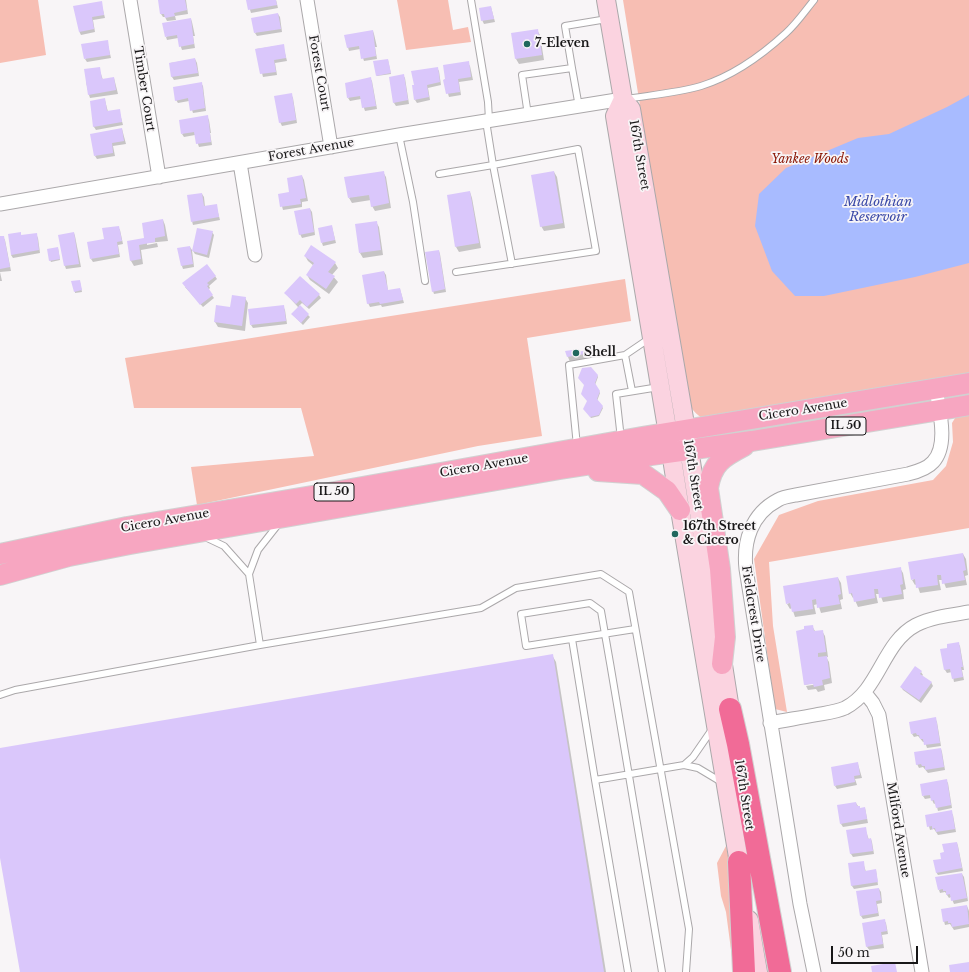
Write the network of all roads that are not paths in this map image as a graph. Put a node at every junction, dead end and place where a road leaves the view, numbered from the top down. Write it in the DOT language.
graph roads {
  1 [pos="130,0"];
  2 [pos="307,0"];
  3 [pos="471,0"];
  4 [pos="606,0"];
  5 [pos="814,0"];
  6 [pos="609,19"];
  7 [pos="572,68"];
  8 [pos="623,99"];
  9 [pos="579,107"];
  10 [pos="528,115"];
  11 [pos="488,120"];
  12 [pos="399,135"];
  13 [pos="332,147"];
  14 [pos="240,163"];
  15 [pos="493,165"];
  16 [pos="439,174"];
  17 [pos="159,177"];
  18 [pos="0,204"];
  19 [pos="255,255"];
  20 [pos="512,264"];
  21 [pos="456,272"];
  22 [pos="424,281"];
  23 [pos="652,336"];
  24 [pos="625,355"];
  25 [pos="969,383"];
  26 [pos="660,386"];
  27 [pos="936,389"];
  28 [pos="632,391"];
  29 [pos="969,406"];
  30 [pos="939,410"];
  31 [pos="622,441"];
  32 [pos="679,441"];
  33 [pos="752,441"];
  34 [pos="578,449"];
  35 [pos="560,469"];
  36 [pos="680,510"];
  37 [pos="284,518"];
  38 [pos="196,532"];
  39 [pos="0,554"];
  40 [pos="0,574"];
  41 [pos="249,574"];
  42 [pos="969,612"];
  43 [pos="635,629"];
  44 [pos="605,634"];
  45 [pos="572,639"];
  46 [pos="260,645"];
  47 [pos="722,664"];
  48 [pos="865,692"];
  49 [pos="0,695"];
  50 [pos="723,716"];
  51 [pos="770,723"];
  52 [pos="684,765"];
  53 [pos="660,769"];
  54 [pos="630,774"];
  55 [pos="595,780"];
  56 [pos="726,785"];
  57 [pos="739,862"];
  58 [pos="628,972"];
  59 [pos="662,972"];
  60 [pos="686,972"];
  61 [pos="744,972"];
  62 [pos="758,972"];
  63 [pos="774,972"];
  64 [pos="780,972"];
  65 [pos="814,972"];
  66 [pos="922,972"];
  1 -- 17 [label="street, Timber Court"];
  2 -- 13 [label="street, Forest Court"];
  3 -- 11 [label="lane"];
  4 -- 6 [label="main road, 167th Street"];
  5 -- 8 [label="lane"];
  6 -- 7 [label="lane"];
  6 -- 8 [label="main road, 167th Street"];
  7 -- 9 [label="lane"];
  7 -- 10 [label="lane"];
  8 -- 9 [label="street, Forest Avenue"];
  8 -- 23 [label="main road, 167th Street"];
  8 -- 32 [label="main road, 167th Street"];
  9 -- 10 [label="street, Forest Avenue"];
  10 -- 11 [label="street, Forest Avenue"];
  11 -- 12 [label="street, Forest Avenue"];
  11 -- 15 [label="lane"];
  12 -- 13 [label="street, Forest Avenue"];
  12 -- 22 [label="lane"];
  13 -- 14 [label="street, Forest Avenue"];
  14 -- 17 [label="street, Forest Avenue"];
  14 -- 19 [label="street"];
  15 -- 16 [label="lane"];
  15 -- 20 [label="lane"];
  15 -- 20 [label="lane"];
  17 -- 18 [label="street, Forest Avenue"];
  20 -- 21 [label="lane"];
  23 -- 24 [label="lane"];
  23 -- 26 [label="main road, 167th Street"];
  24 -- 28 [label="lane"];
  24 -- 34 [label="lane"];
  25 -- 27 [label="main road, Cicero Avenue / IL 50"];
  26 -- 28 [label="lane"];
  26 -- 32 [label="main road, 167th Street"];
  27 -- 30 [label="street, Fieldcrest Drive"];
  27 -- 32 [label="main road, Cicero Avenue / IL 50"];
  28 -- 31 [label="lane"];
  29 -- 30 [label="main road, Cicero Avenue / IL 50"];
  30 -- 33 [label="main road, Cicero Avenue / IL 50"];
  30 -- 51 [label="street, Fieldcrest Drive"];
  31 -- 32 [label="main road, Cicero Avenue / IL 50"];
  31 -- 34 [label="main road, Cicero Avenue / IL 50"];
  32 -- 33 [label="main road, Cicero Avenue / IL 50"];
  32 -- 35 [label="main road, Cicero Avenue / IL 50"];
  32 -- 36 [label="main road, 167th Street"];
  32 -- 47 [label="main road, 167th Street"];
  33 -- 47 [label="main road"];
  34 -- 39 [label="main road, Cicero Avenue / IL 50"];
  35 -- 36 [label="main road"];
  35 -- 37 [label="main road, Cicero Avenue / IL 50"];
  36 -- 50 [label="main road, 167th Street"];
  37 -- 38 [label="main road, Cicero Avenue / IL 50"];
  37 -- 41 [label="lane"];
  38 -- 40 [label="main road, Cicero Avenue / IL 50"];
  38 -- 41 [label="lane"];
  41 -- 46 [label="lane"];
  42 -- 48 [label="street"];
  43 -- 44 [label="lane"];
  43 -- 46 [label="lane"];
  43 -- 53 [label="lane"];
  44 -- 45 [label="lane"];
  44 -- 45 [label="lane"];
  44 -- 54 [label="lane"];
  45 -- 55 [label="lane"];
  46 -- 49 [label="lane"];
  47 -- 50 [label="main road, 167th Street"];
  48 -- 51 [label="street"];
  48 -- 66 [label="street, Milford Avenue"];
  50 -- 52 [label="lane"];
  50 -- 56 [label="main road, 167th Street"];
  50 -- 63 [label="main road, 167th Street"];
  50 -- 64 [label="highway"];
  51 -- 65 [label="street, Fieldcrest Drive"];
  52 -- 53 [label="lane"];
  52 -- 56 [label="lane"];
  53 -- 54 [label="lane"];
  53 -- 60 [label="lane"];
  54 -- 55 [label="lane"];
  54 -- 59 [label="lane"];
  55 -- 58 [label="lane"];
  56 -- 57 [label="main road, 167th Street"];
  57 -- 61 [label="highway"];
  57 -- 62 [label="main road, 167th Street"];
}
